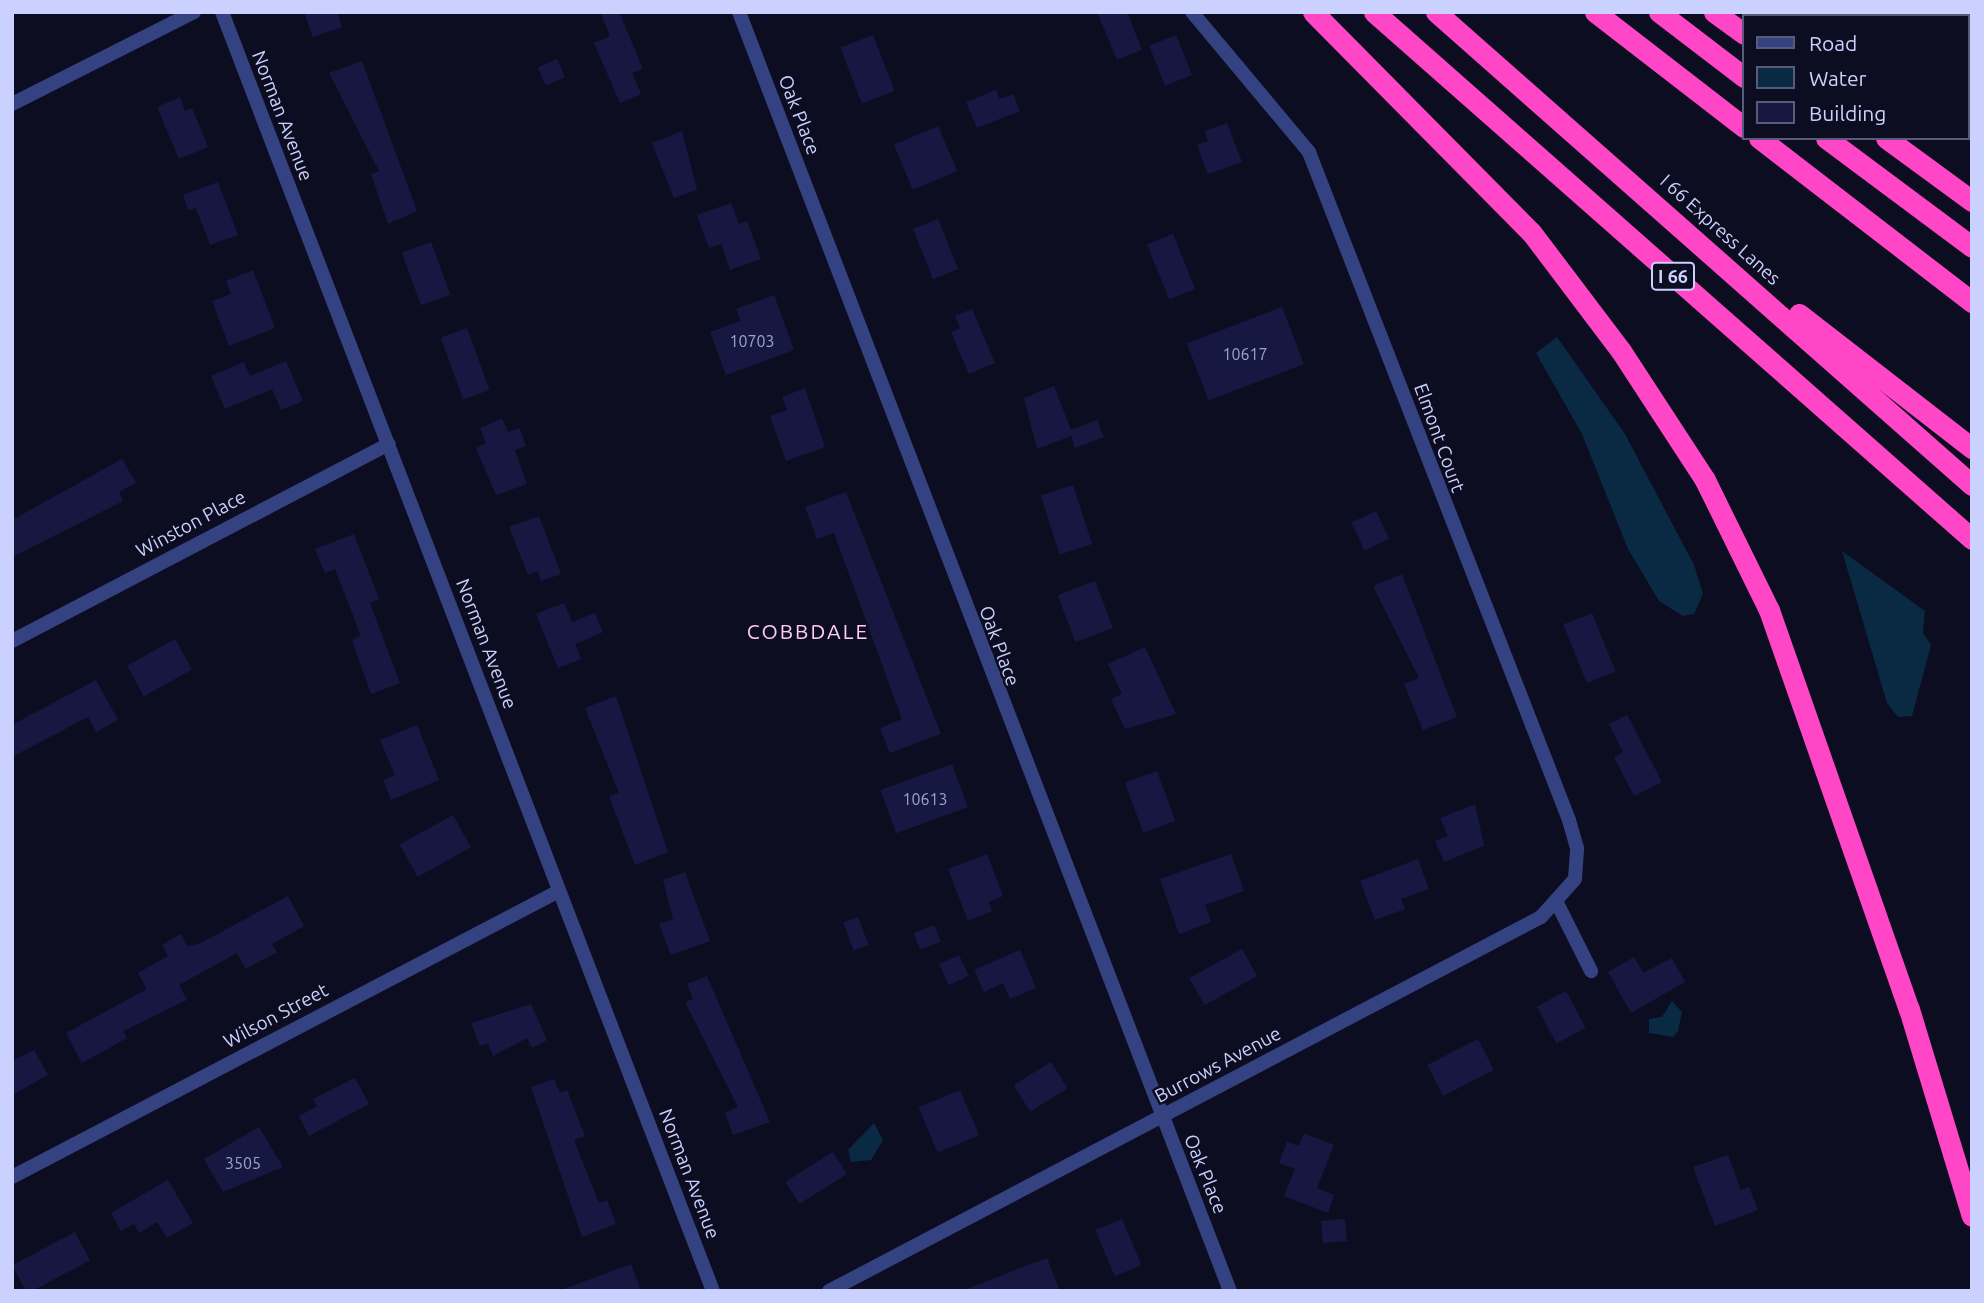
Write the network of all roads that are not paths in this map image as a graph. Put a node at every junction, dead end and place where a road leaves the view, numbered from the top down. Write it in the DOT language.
graph roads {
  1 [pos="194,12"];
  2 [pos="222,12"];
  3 [pos="739,12"];
  4 [pos="1192,12"];
  5 [pos="1313,12"];
  6 [pos="1374,12"];
  7 [pos="1436,12"];
  8 [pos="1595,12"];
  9 [pos="1659,12"];
  10 [pos="1714,12"];
  11 [pos="1742,33"];
  12 [pos="1742,75"];
  13 [pos="12,104"];
  14 [pos="1742,125"];
  15 [pos="1762,140"];
  16 [pos="1829,140"];
  17 [pos="1889,140"];
  18 [pos="1654,201"];
  19 [pos="1972,201"];
  20 [pos="1972,247"];
  21 [pos="1972,302"];
  22 [pos="388,444"];
  23 [pos="1972,448"];
  24 [pos="1972,485"];
  25 [pos="1972,539"];
  26 [pos="12,640"];
  27 [pos="559,891"];
  28 [pos="1558,905"];
  29 [pos="1591,971"];
  30 [pos="1161,1116"];
  31 [pos="12,1177"];
  32 [pos="1972,1216"];
  33 [pos="713,1291"];
  34 [pos="829,1291"];
  35 [pos="1230,1291"];
  1 -- 13 [label="street"];
  2 -- 22 [label="street, Norman Avenue"];
  3 -- 30 [label="street, Oak Place"];
  4 -- 28 [label="street, Elmont Court"];
  5 -- 32 [label="highway"];
  6 -- 25 [label="highway, I 66"];
  7 -- 18 [label="highway, I 66 Express Lanes"];
  8 -- 14 [label="highway"];
  9 -- 12 [label="highway"];
  10 -- 11 [label="highway"];
  15 -- 21 [label="highway"];
  16 -- 20 [label="highway"];
  17 -- 19 [label="highway"];
  18 -- 23 [label="highway"];
  18 -- 24 [label="highway, I 66 Express Lanes"];
  22 -- 26 [label="street, Winston Place"];
  22 -- 27 [label="street, Norman Avenue"];
  27 -- 31 [label="street, Wilson Street"];
  27 -- 33 [label="street, Norman Avenue"];
  28 -- 29 [label="street"];
  28 -- 30 [label="street, Burrows Avenue"];
  30 -- 34 [label="street, Burrows Avenue"];
  30 -- 35 [label="street, Oak Place"];
}
